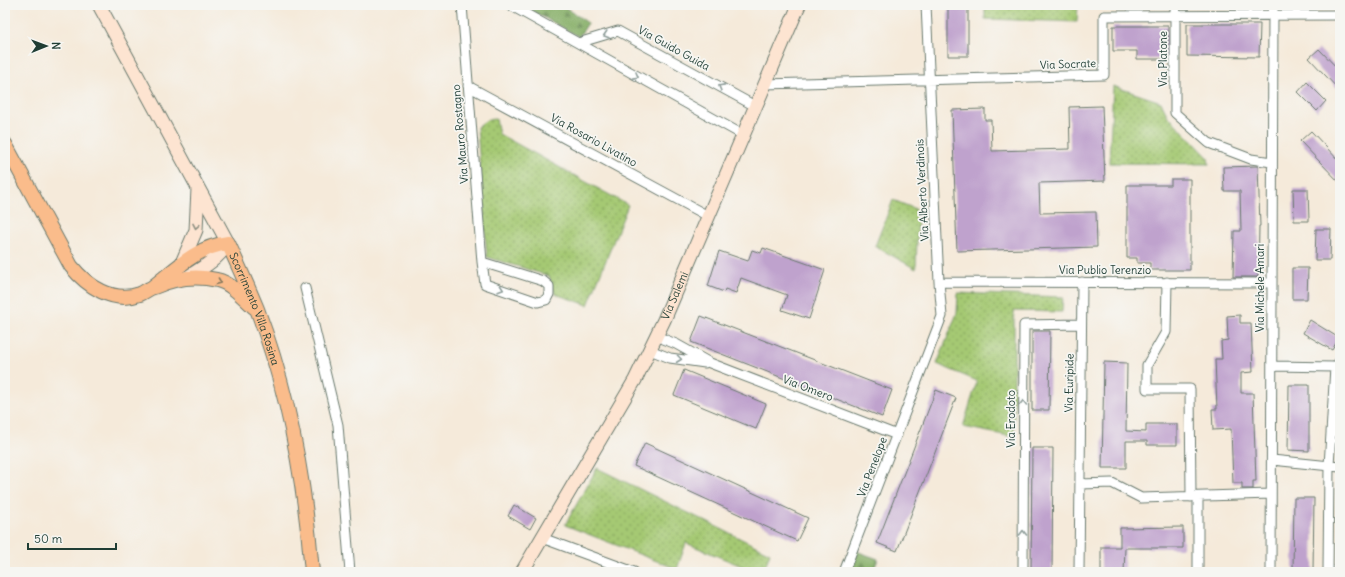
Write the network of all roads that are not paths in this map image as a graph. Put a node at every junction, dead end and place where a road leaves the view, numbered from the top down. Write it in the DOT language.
graph roads {
  1 [pos="99,5"];
  2 [pos="462,5"];
  3 [pos="510,5"];
  4 [pos="799,5"];
  5 [pos="926,5"];
  6 [pos="1175,5"];
  7 [pos="1273,5"];
  8 [pos="1273,15"];
  9 [pos="1340,15"];
  10 [pos="1175,16"];
  11 [pos="578,43"];
  12 [pos="930,80"];
  13 [pos="764,84"];
  14 [pos="468,86"];
  15 [pos="755,106"];
  16 [pos="743,135"];
  17 [pos="6,144"];
  18 [pos="1272,162"];
  19 [pos="198,187"];
  20 [pos="708,216"];
  21 [pos="228,243"];
  22 [pos="482,262"];
  23 [pos="185,271"];
  24 [pos="939,282"];
  25 [pos="1082,282"];
  26 [pos="1167,282"];
  27 [pos="1272,283"];
  28 [pos="305,288"];
  29 [pos="257,310"];
  30 [pos="1081,324"];
  31 [pos="656,336"];
  32 [pos="650,350"];
  33 [pos="710,363"];
  34 [pos="1338,364"];
  35 [pos="1272,366"];
  36 [pos="922,370"];
  37 [pos="1336,414"];
  38 [pos="897,435"];
  39 [pos="1272,460"];
  40 [pos="1329,466"];
  41 [pos="1340,467"];
  42 [pos="1080,484"];
  43 [pos="1271,494"];
  44 [pos="1194,497"];
  45 [pos="542,538"];
  46 [pos="312,572"];
  47 [pos="350,572"];
  48 [pos="522,572"];
  49 [pos="634,572"];
  50 [pos="844,572"];
  51 [pos="1023,572"];
  52 [pos="1079,572"];
  53 [pos="1198,572"];
  54 [pos="1271,572"];
  55 [pos="1328,572"];
  1 -- 19 [label="street, Scorrimento Villa Rosina"];
  2 -- 14 [label="street, Via Mauro Rostagno"];
  3 -- 11 [label="street"];
  4 -- 13 [label="street, Via Salemi"];
  5 -- 12 [label="street, Via Alberto Verdinois"];
  6 -- 10 [label="street, Via Platone"];
  7 -- 8 [label="street, Via Michele Amari"];
  8 -- 9 [label="street, Via Socrate"];
  8 -- 10 [label="street, Via Socrate"];
  8 -- 18 [label="street, Via Michele Amari"];
  10 -- 12 [label="street, Via Socrate"];
  10 -- 18 [label="street, Via Platone"];
  15 -- 11 [label="street, Via Guido Guida, one-way"];
  11 -- 16 [label="street, one-way"];
  12 -- 13 [label="street, Via Socrate"];
  12 -- 24 [label="street, Via Alberto Verdinois"];
  13 -- 15 [label="street, Via Salemi"];
  14 -- 20 [label="street, Via Rosario Livatino"];
  14 -- 22 [label="street, Via Mauro Rostagno"];
  15 -- 16 [label="street, Via Salemi"];
  16 -- 20 [label="street, Via Salemi"];
  17 -- 23 [label="main road"];
  18 -- 27 [label="street, Via Michele Amari"];
  19 -- 21 [label="street, Scorrimento Villa Rosina"];
  19 -- 23 [label="street, one-way"];
  20 -- 31 [label="street, Via Salemi"];
  21 -- 23 [label="main road"];
  21 -- 29 [label="main road, Scorrimento Villa Rosina"];
  22 -- 22 [label="street, Via Mauro Rostagno, one-way"];
  23 -- 29 [label="main road, one-way"];
  24 -- 25 [label="street, Via Publio Terenzio"];
  24 -- 36 [label="street, Via Alberto Verdinois"];
  25 -- 26 [label="street, Via Publio Terenzio"];
  25 -- 30 [label="street, Via Euripide"];
  26 -- 27 [label="street, Via Publio Terenzio"];
  26 -- 44 [label="street"];
  27 -- 35 [label="street, Via Michele Amari"];
  28 -- 47 [label="street"];
  29 -- 46 [label="main road, Scorrimento Villa Rosina"];
  30 -- 42 [label="street, Via Euripide"];
  51 -- 30 [label="street, Via Erodoto, one-way"];
  31 -- 32 [label="street, Via Salemi"];
  31 -- 33 [label="street"];
  32 -- 33 [label="street, one-way"];
  32 -- 45 [label="street, Via Salemi"];
  33 -- 38 [label="street, Via Omero"];
  34 -- 35 [label="street"];
  34 -- 37 [label="street"];
  35 -- 39 [label="street, Via Michele Amari"];
  36 -- 38 [label="street, Via Penelope"];
  37 -- 40 [label="street"];
  38 -- 50 [label="street, Via Penelope"];
  39 -- 40 [label="street"];
  39 -- 43 [label="street, Via Michele Amari"];
  40 -- 41 [label="street"];
  40 -- 55 [label="street"];
  42 -- 44 [label="street"];
  42 -- 52 [label="street, Via Euripide"];
  43 -- 44 [label="street"];
  43 -- 54 [label="street, Via Michele Amari"];
  44 -- 53 [label="street"];
  45 -- 48 [label="street, Via Salemi"];
  45 -- 49 [label="street"];
}
